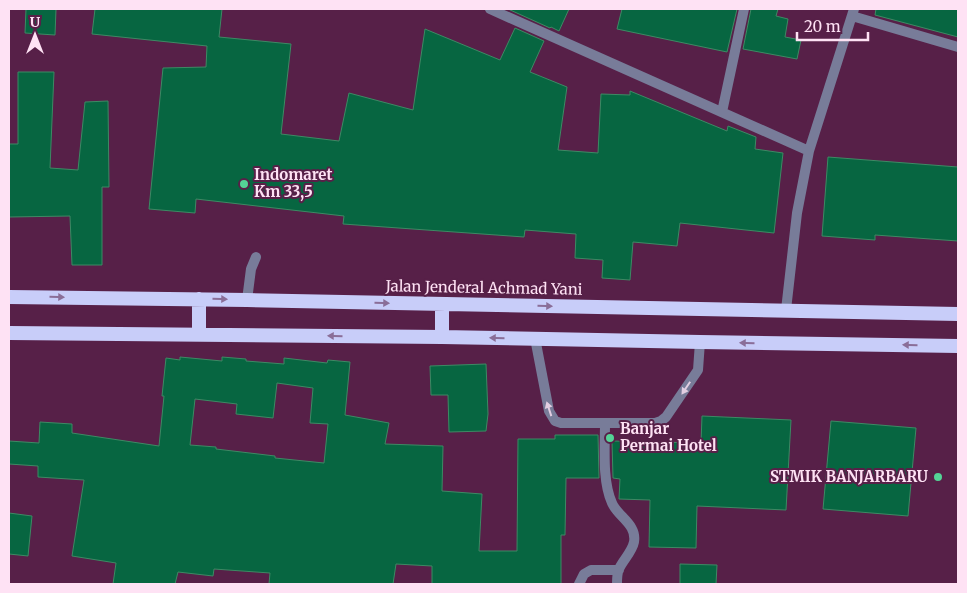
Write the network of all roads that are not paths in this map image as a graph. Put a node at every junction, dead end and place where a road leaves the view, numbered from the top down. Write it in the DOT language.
graph roads {
  1 [pos="490,9"];
  2 [pos="744,9"];
  3 [pos="853,12"];
  4 [pos="958,47"];
  5 [pos="722,112"];
  6 [pos="808,151"];
  7 [pos="256,257"];
  8 [pos="9,297"];
  9 [pos="199,299"];
  10 [pos="247,300"];
  11 [pos="442,304"];
  12 [pos="786,310"];
  13 [pos="958,314"];
  14 [pos="9,333"];
  15 [pos="199,334"];
  16 [pos="442,337"];
  17 [pos="535,338"];
  18 [pos="700,342"];
  19 [pos="958,346"];
  20 [pos="604,423"];
  21 [pos="619,570"];
  22 [pos="580,584"];
  23 [pos="617,584"];
  1 -- 5 [label="street"];
  2 -- 5 [label="street"];
  3 -- 4 [label="street"];
  3 -- 6 [label="street"];
  5 -- 6 [label="street"];
  6 -- 12 [label="street"];
  7 -- 10 [label="street"];
  8 -- 9 [label="highway, Jalan Jenderal Achmad Yani, one-way"];
  9 -- 10 [label="highway, Jalan Jenderal Achmad Yani, one-way"];
  9 -- 15 [label="highway"];
  10 -- 11 [label="highway, Jalan Jenderal Achmad Yani, one-way"];
  11 -- 12 [label="highway, Jalan Jenderal Achmad Yani, one-way"];
  11 -- 16 [label="highway"];
  12 -- 13 [label="highway, Jalan Jenderal Achmad Yani"];
  14 -- 15 [label="highway"];
  16 -- 15 [label="highway, one-way"];
  17 -- 16 [label="highway, one-way"];
  17 -- 18 [label="highway"];
  20 -- 17 [label="street, one-way"];
  19 -- 18 [label="highway, one-way"];
  18 -- 20 [label="street, one-way"];
  20 -- 21 [label="street"];
  21 -- 22 [label="street"];
  21 -- 23 [label="street"];
}
